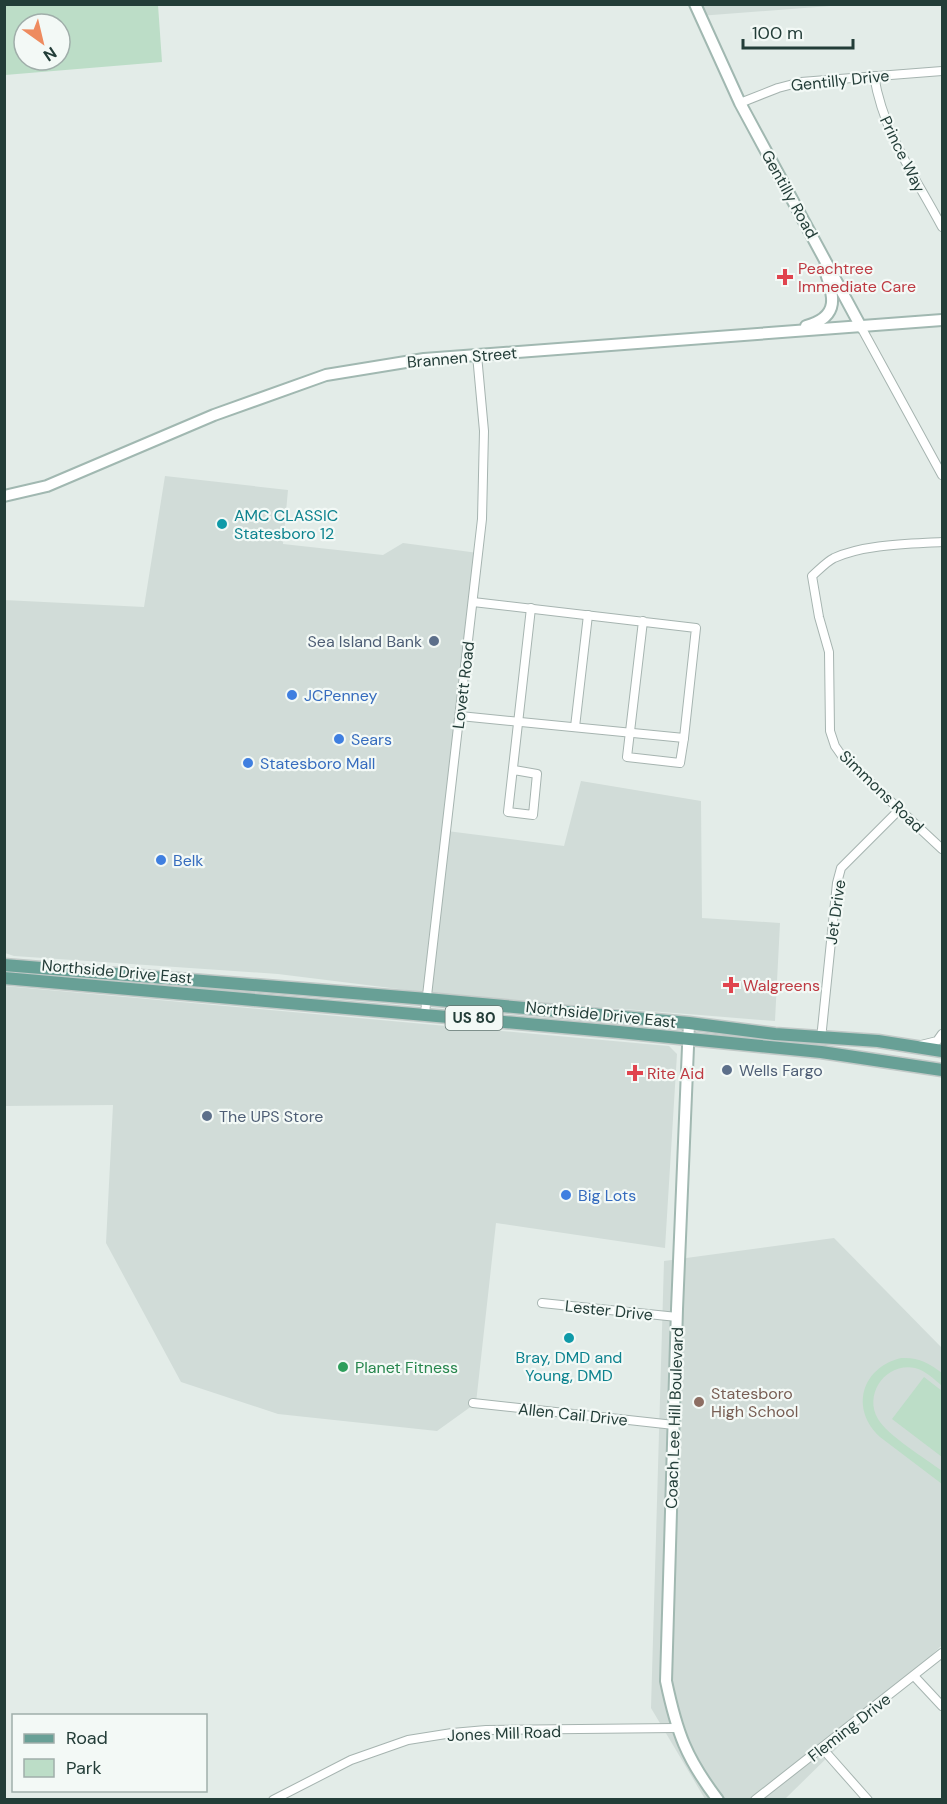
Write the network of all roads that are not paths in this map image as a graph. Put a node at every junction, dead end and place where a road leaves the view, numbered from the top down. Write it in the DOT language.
graph roads {
  1 [pos="695,4"];
  2 [pos="942,71"];
  3 [pos="874,76"];
  4 [pos="740,103"];
  5 [pos="802,215"];
  6 [pos="941,222"];
  7 [pos="942,320"];
  8 [pos="861,327"];
  9 [pos="784,333"];
  10 [pos="477,355"];
  11 [pos="942,475"];
  12 [pos="4,496"];
  13 [pos="942,542"];
  14 [pos="473,602"];
  15 [pos="531,608"];
  16 [pos="588,615"];
  17 [pos="643,621"];
  18 [pos="460,716"];
  19 [pos="520,721"];
  20 [pos="575,727"];
  21 [pos="630,733"];
  22 [pos="684,738"];
  23 [pos="514,770"];
  24 [pos="900,808"];
  25 [pos="942,849"];
  26 [pos="4,965"];
  27 [pos="4,978"];
  28 [pos="427,999"];
  29 [pos="425,1013"];
  30 [pos="689,1023"];
  31 [pos="942,1034"];
  32 [pos="821,1038"];
  33 [pos="688,1039"];
  34 [pos="916,1046"];
  35 [pos="942,1051"];
  36 [pos="942,1070"];
  37 [pos="542,1303"];
  38 [pos="677,1317"];
  39 [pos="473,1403"];
  40 [pos="674,1425"];
  41 [pos="942,1653"];
  42 [pos="914,1676"];
  43 [pos="942,1706"];
  44 [pos="676,1728"];
  45 [pos="822,1748"];
  46 [pos="273,1800"];
  47 [pos="718,1800"];
  48 [pos="755,1800"];
  49 [pos="868,1800"];
  1 -- 4 [label="street, Gentilly Road"];
  2 -- 3 [label="street, Gentilly Drive"];
  3 -- 4 [label="street, Gentilly Drive"];
  3 -- 6 [label="street, Prince Way"];
  4 -- 5 [label="street, Gentilly Road"];
  5 -- 8 [label="street, Gentilly Road"];
  5 -- 9 [label="street"];
  7 -- 8 [label="street, Brannen Street"];
  8 -- 9 [label="street, Brannen Street"];
  8 -- 11 [label="street, Gentilly Road"];
  9 -- 10 [label="street, Brannen Street"];
  10 -- 12 [label="street, Brannen Street"];
  10 -- 14 [label="street, Lovett Road"];
  13 -- 24 [label="street, Simmons Road"];
  14 -- 15 [label="street"];
  14 -- 18 [label="street, Lovett Road"];
  15 -- 16 [label="street"];
  15 -- 19 [label="street"];
  16 -- 17 [label="street"];
  16 -- 20 [label="street"];
  17 -- 21 [label="street"];
  17 -- 22 [label="street"];
  18 -- 19 [label="street"];
  18 -- 28 [label="street, Lovett Road"];
  19 -- 20 [label="street"];
  19 -- 23 [label="street"];
  20 -- 21 [label="street"];
  21 -- 22 [label="street"];
  21 -- 22 [label="street"];
  23 -- 23 [label="street"];
  24 -- 25 [label="street, Simmons Road"];
  24 -- 32 [label="street, Jet Drive"];
  26 -- 28 [label="main road, Northside Drive East / US 80"];
  27 -- 29 [label="main road, Northside Drive East / US 80"];
  28 -- 29 [label="street, Lovett Road"];
  28 -- 30 [label="main road, Northside Drive East / US 80"];
  29 -- 33 [label="main road, Northside Drive East / US 80"];
  30 -- 32 [label="main road, Northside Drive East / US 80"];
  30 -- 33 [label="street, Coach Lee Hill Boulevard"];
  31 -- 34 [label="street"];
  32 -- 34 [label="main road, Northside Drive East / US 80"];
  33 -- 36 [label="main road, Northside Drive East / US 80"];
  33 -- 38 [label="street, Coach Lee Hill Boulevard"];
  34 -- 35 [label="main road, Northside Drive East / US 80"];
  37 -- 38 [label="street, Lester Drive"];
  38 -- 40 [label="street, Coach Lee Hill Boulevard"];
  39 -- 40 [label="street, Allen Cail Drive"];
  40 -- 44 [label="street, Coach Lee Hill Boulevard"];
  41 -- 42 [label="street, Fleming Drive"];
  42 -- 43 [label="street"];
  42 -- 45 [label="street, Fleming Drive"];
  44 -- 46 [label="street, Jones Mill Road"];
  44 -- 47 [label="street, Coach Lee Hill Boulevard"];
  45 -- 48 [label="street, Fleming Drive"];
  45 -- 49 [label="street"];
}
